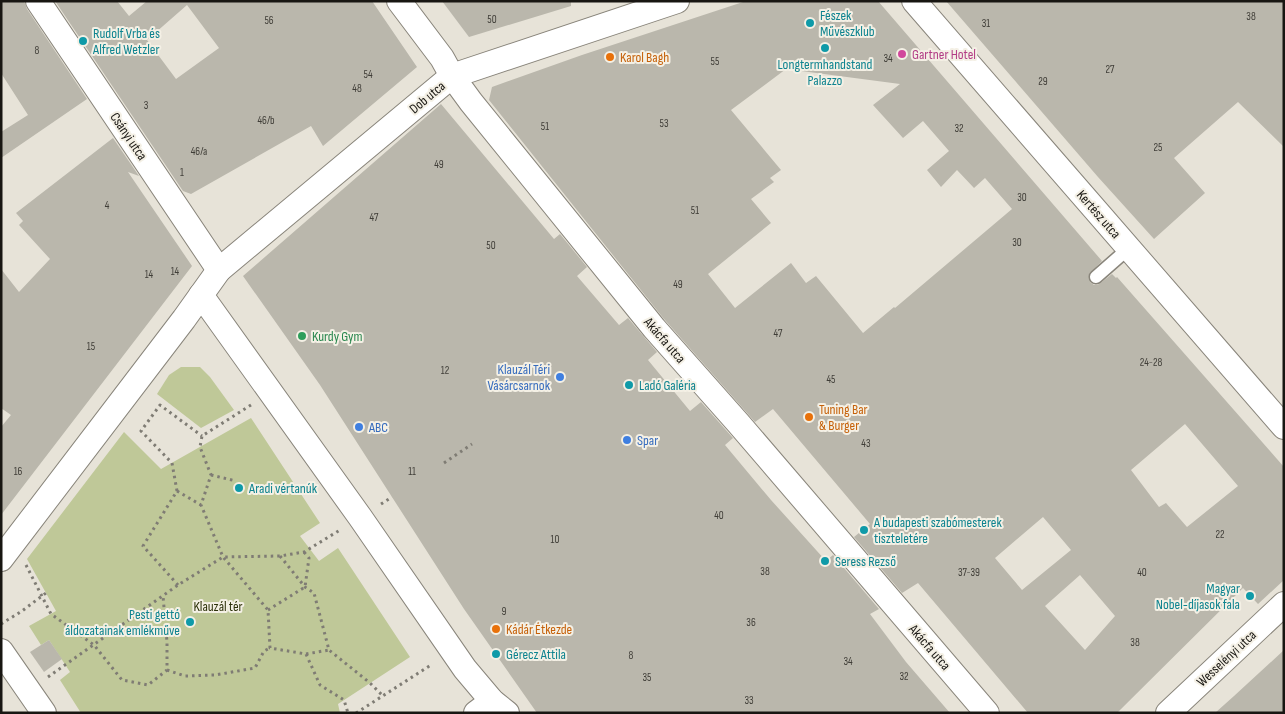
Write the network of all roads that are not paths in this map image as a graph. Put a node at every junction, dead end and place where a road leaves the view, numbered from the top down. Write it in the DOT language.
graph roads {
  1 [pos="38,1"];
  2 [pos="399,1"];
  3 [pos="677,1"];
  4 [pos="914,1"];
  5 [pos="452,76"];
  6 [pos="1129,248"];
  7 [pos="219,270"];
  8 [pos="1096,277"];
  9 [pos="201,296"];
  10 [pos="1284,427"];
  11 [pos="7,551"];
  12 [pos="1284,604"];
  13 [pos="1,651"];
  14 [pos="492,709"];
  15 [pos="44,713"];
  16 [pos="987,713"];
  17 [pos="1168,713"];
  1 -- 7 [label="street, Csányi utca"];
  2 -- 5 [label="street, Akácfa utca"];
  3 -- 5 [label="street, Dob utca"];
  4 -- 6 [label="street, Kertész utca"];
  5 -- 7 [label="street, Dob utca"];
  5 -- 16 [label="street, Akácfa utca"];
  6 -- 8 [label="lane"];
  6 -- 10 [label="street, Kertész utca"];
  7 -- 9 [label="street"];
  9 -- 11 [label="street"];
  9 -- 14 [label="street"];
  12 -- 17 [label="street, Wesselényi utca"];
  13 -- 15 [label="street"];
}
